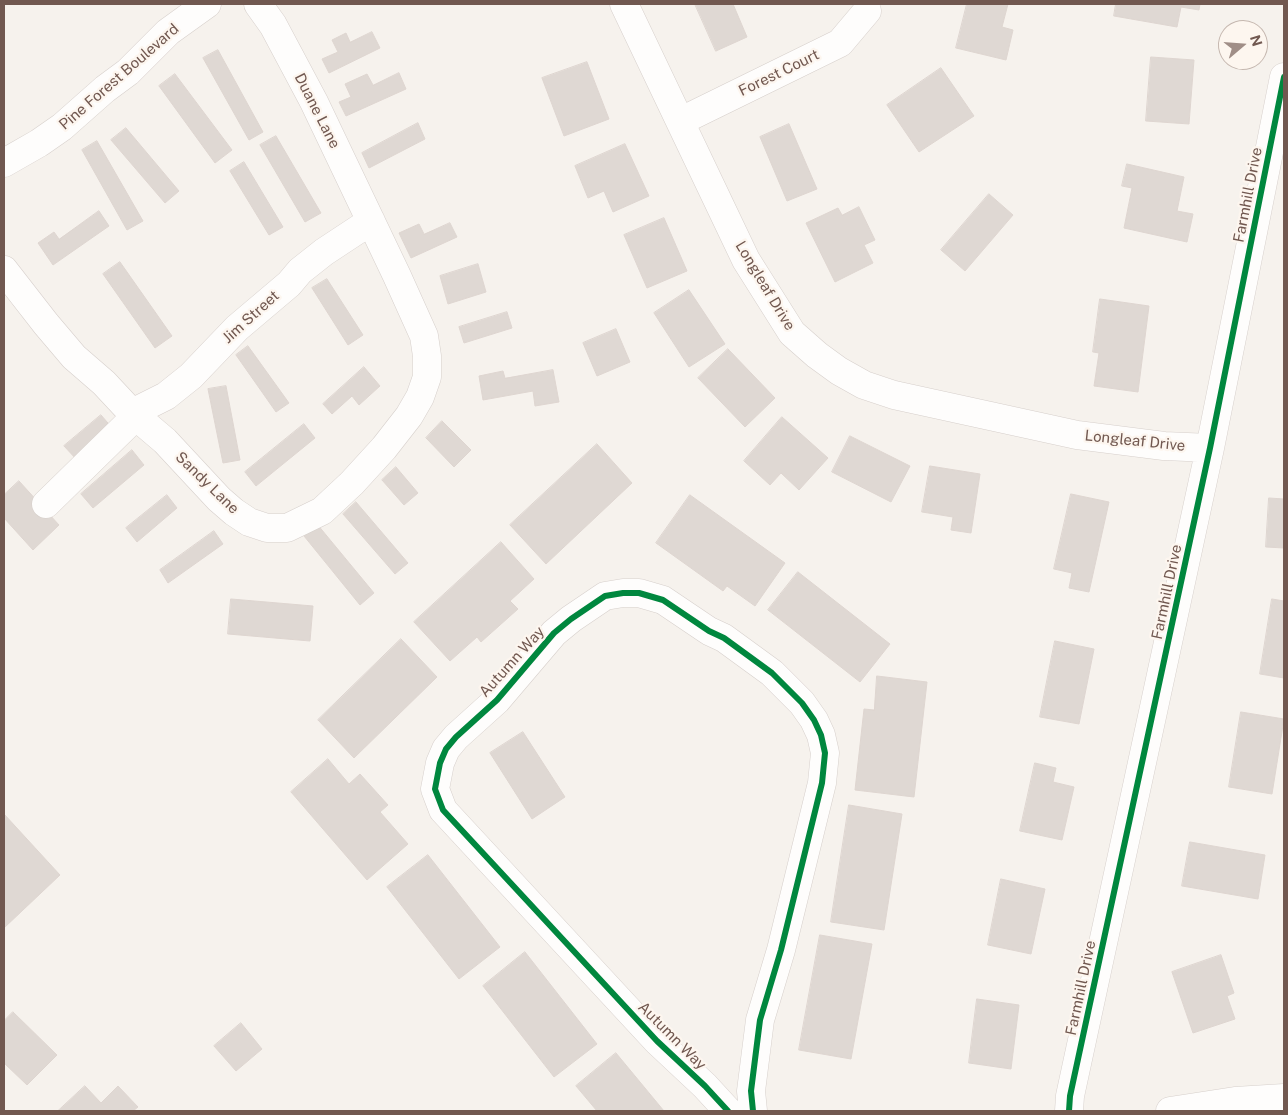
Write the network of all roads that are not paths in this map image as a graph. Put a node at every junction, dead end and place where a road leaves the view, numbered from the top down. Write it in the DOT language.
graph roads {
  1 [pos="207,4"];
  2 [pos="258,4"];
  3 [pos="624,4"];
  4 [pos="867,10"];
  5 [pos="1284,77"];
  6 [pos="681,121"];
  7 [pos="4,163"];
  8 [pos="371,221"];
  9 [pos="4,270"];
  10 [pos="134,415"];
  11 [pos="1210,448"];
  12 [pos="46,504"];
  13 [pos="1284,1098"];
  14 [pos="728,1111"];
  15 [pos="754,1111"];
  16 [pos="1068,1111"];
  17 [pos="1170,1111"];
  1 -- 7 [label="street, Pine Forest Boulevard"];
  2 -- 8 [label="street, Duane Lane"];
  3 -- 6 [label="street, Longleaf Drive"];
  4 -- 6 [label="street, Forest Court"];
  5 -- 11 [label="street, Farmhill Drive"];
  6 -- 11 [label="street, Longleaf Drive"];
  8 -- 10 [label="street, Jim Street"];
  8 -- 10 [label="street, Sandy Lane"];
  9 -- 10 [label="street, Sandy Lane"];
  10 -- 12 [label="street, Jim Street"];
  11 -- 16 [label="street, Farmhill Drive"];
  13 -- 17 [label="street"];
  14 -- 15 [label="street, Autumn Way"];
}
